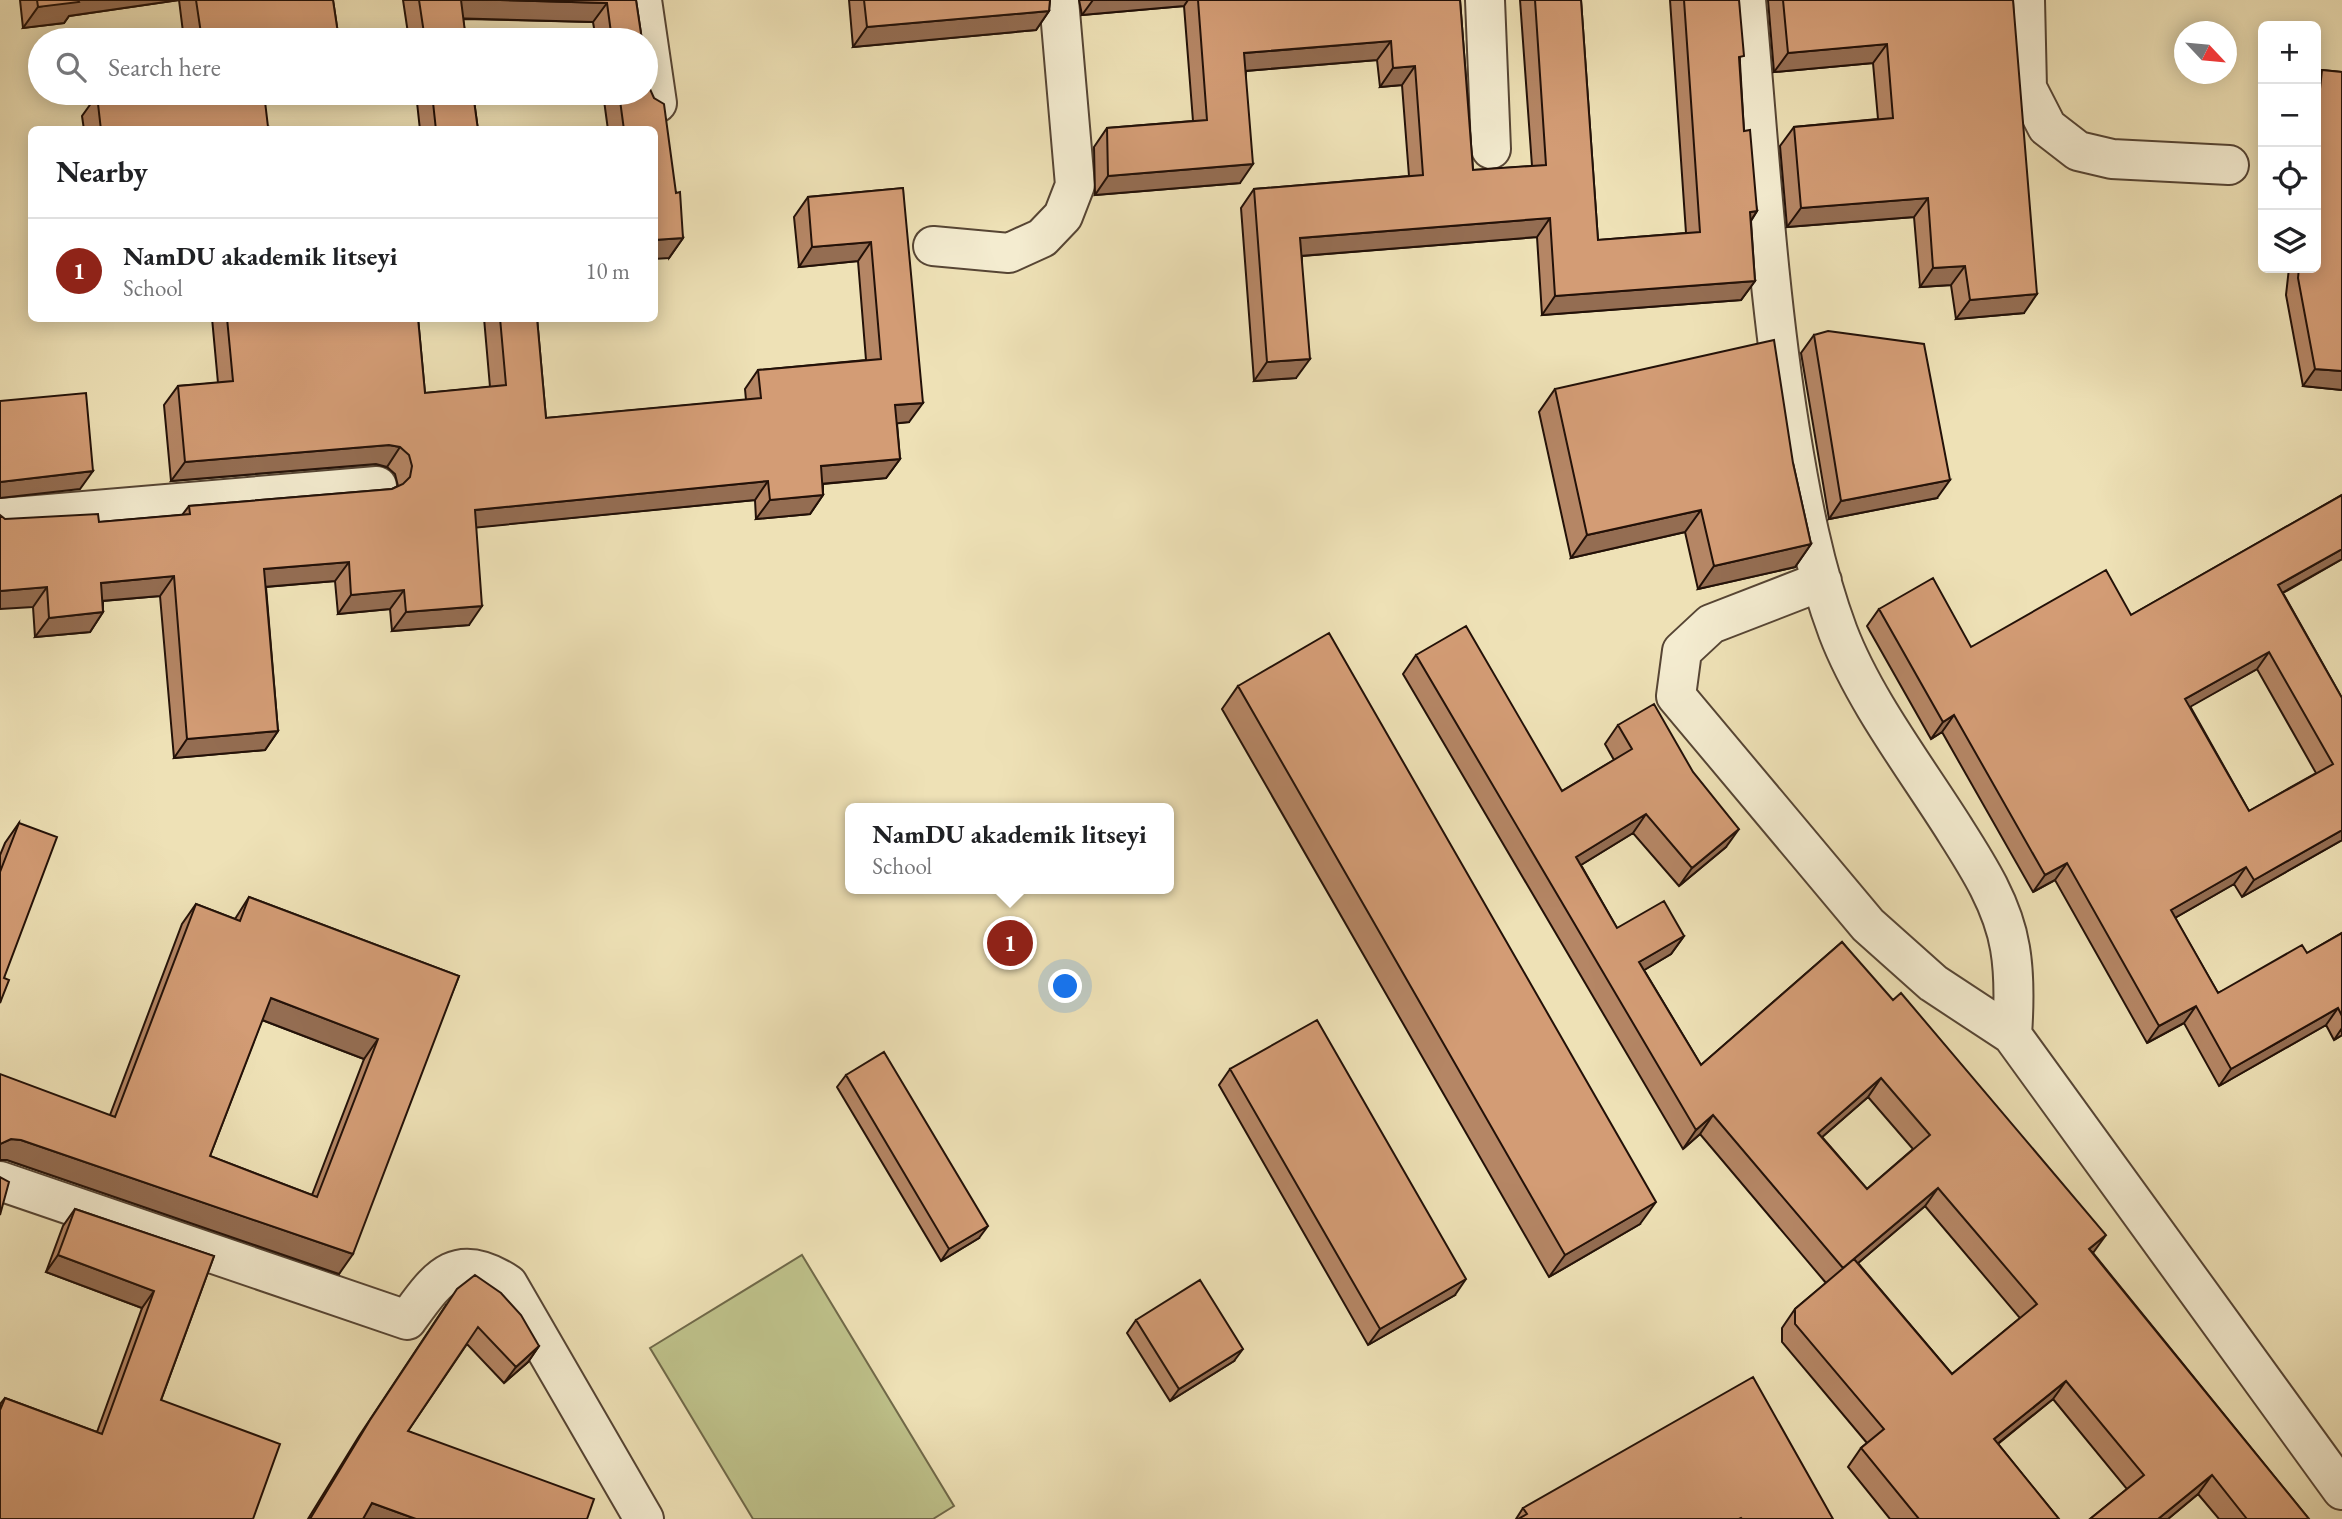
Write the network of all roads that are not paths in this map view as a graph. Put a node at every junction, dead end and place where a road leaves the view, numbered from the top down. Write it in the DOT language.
graph roads {
  1 [pos="642,0"];
  2 [pos="1059,0"];
  3 [pos="1485,0"];
  4 [pos="1746,0"];
  5 [pos="2025,0"];
  6 [pos="646,28"];
  7 [pos="1491,149"];
  8 [pos="2229,166"];
  9 [pos="933,246"];
  10 [pos="377,486"];
  11 [pos="0,518"];
  12 [pos="1822,581"];
  13 [pos="2012,1035"];
  14 [pos="0,1181"];
  15 [pos="2342,1490"];
  16 [pos="644,1519"];
  1 -- 6 [label="street"];
  2 -- 9 [label="street"];
  3 -- 7 [label="street"];
  4 -- 12 [label="street"];
  5 -- 8 [label="street"];
  10 -- 11 [label="street"];
  12 -- 13 [label="street"];
  12 -- 13 [label="street"];
  13 -- 15 [label="street"];
  14 -- 16 [label="street"];
}
